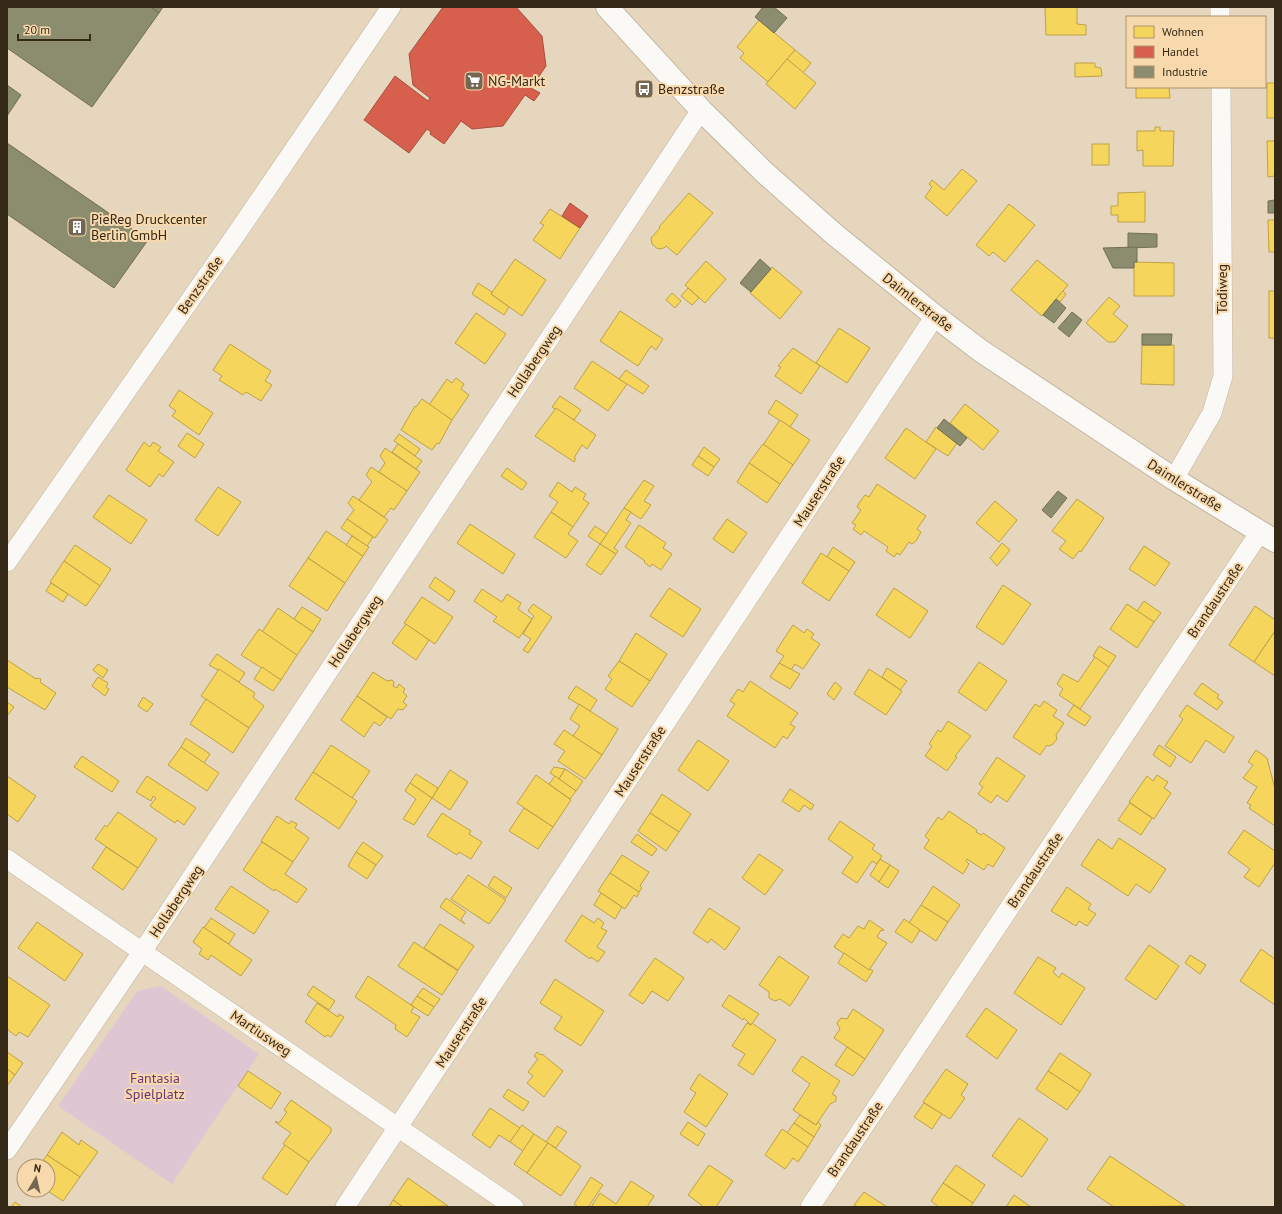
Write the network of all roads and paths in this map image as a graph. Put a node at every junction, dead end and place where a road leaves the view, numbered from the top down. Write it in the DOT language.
graph roads {
  1 [pos="391,7"];
  2 [pos="606,7"];
  3 [pos="1221,88"];
  4 [pos="701,110"];
  5 [pos="935,316"];
  6 [pos="1174,479"];
  7 [pos="1267,537"];
  8 [pos="7,562"];
  9 [pos="7,859"];
  10 [pos="142,952"];
  11 [pos="399,1126"];
  12 [pos="7,1150"];
  13 [pos="345,1207"];
  14 [pos="514,1207"];
  15 [pos="810,1207"];
  1 -- 8 [label="street, Benzstraße"];
  2 -- 4 [label="street, Daimlerstraße"];
  3 -- 6 [label="street, Tödiweg"];
  4 -- 5 [label="street, Daimlerstraße"];
  4 -- 10 [label="street, Hollabergweg"];
  5 -- 6 [label="street, Daimlerstraße"];
  5 -- 11 [label="street, Mauserstraße"];
  6 -- 7 [label="street, Daimlerstraße"];
  7 -- 15 [label="street, Brandaustraße"];
  9 -- 10 [label="street, Martiusweg"];
  10 -- 11 [label="street, Martiusweg"];
  10 -- 12 [label="street, Hollabergweg"];
  11 -- 13 [label="street, Mauserstraße"];
  11 -- 14 [label="street, Martiusweg"];
}
